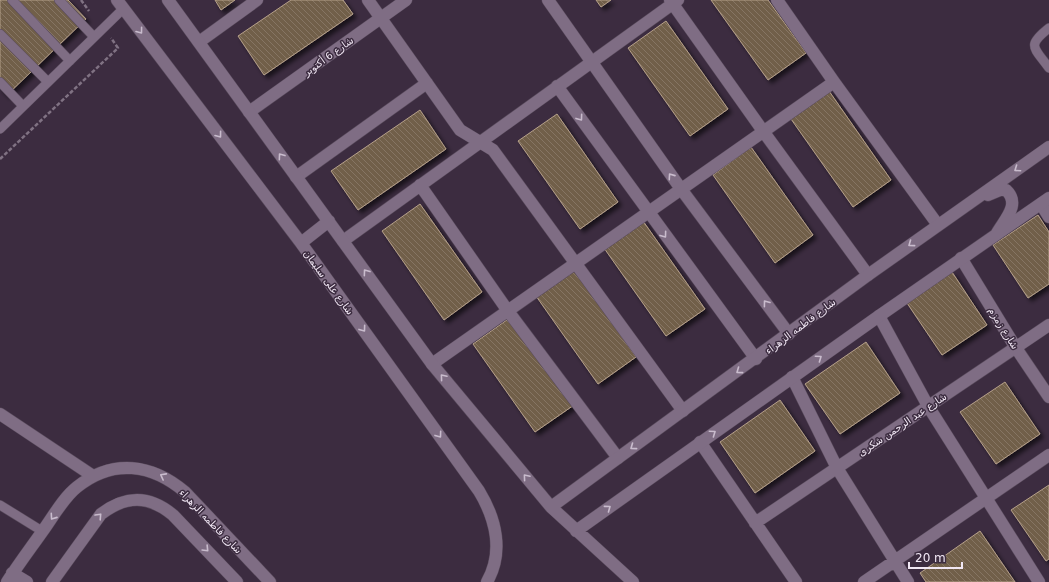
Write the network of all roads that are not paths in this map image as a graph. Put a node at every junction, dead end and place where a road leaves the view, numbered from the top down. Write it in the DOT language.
graph roads {
  1 [pos="12,0"];
  2 [pos="59,0"];
  3 [pos="168,0"];
  4 [pos="257,0"];
  5 [pos="368,0"];
  6 [pos="406,0"];
  7 [pos="548,0"];
  8 [pos="777,0"];
  9 [pos="674,1"];
  10 [pos="120,4"];
  11 [pos="381,18"];
  12 [pos="1049,28"];
  13 [pos="0,34"];
  14 [pos="94,37"];
  15 [pos="199,42"];
  16 [pos="70,61"];
  17 [pos="591,62"];
  18 [pos="1049,68"];
  19 [pos="0,82"];
  20 [pos="48,82"];
  21 [pos="834,82"];
  22 [pos="427,83"];
  23 [pos="557,86"];
  24 [pos="23,106"];
  25 [pos="249,112"];
  26 [pos="1,125"];
  27 [pos="763,132"];
  28 [pos="480,142"];
  29 [pos="1049,147"];
  30 [pos="296,176"];
  31 [pos="420,185"];
  32 [pos="680,189"];
  33 [pos="1045,201"];
  34 [pos="647,212"];
  35 [pos="1049,217"];
  36 [pos="328,221"];
  37 [pos="938,225"];
  38 [pos="995,236"];
  39 [pos="343,241"];
  40 [pos="301,243"];
  41 [pos="961,258"];
  42 [pos="574,264"];
  43 [pos="868,275"];
  44 [pos="508,310"];
  45 [pos="879,316"];
  46 [pos="1049,325"];
  47 [pos="789,334"];
  48 [pos="1016,348"];
  49 [pos="756,359"];
  50 [pos="432,364"];
  51 [pos="792,378"];
  52 [pos="1049,397"];
  53 [pos="928,406"];
  54 [pos="683,412"];
  55 [pos="0,414"];
  56 [pos="700,442"];
  57 [pos="1049,455"];
  58 [pos="618,458"];
  59 [pos="837,468"];
  60 [pos="93,476"];
  61 [pos="986,498"];
  62 [pos="0,505"];
  63 [pos="551,507"];
  64 [pos="755,523"];
  65 [pos="42,531"];
  66 [pos="576,531"];
  67 [pos="895,561"];
  68 [pos="9,578"];
  69 [pos="27,582"];
  70 [pos="52,582"];
  71 [pos="237,582"];
  72 [pos="270,582"];
  73 [pos="487,582"];
  74 [pos="632,582"];
  75 [pos="796,582"];
  76 [pos="864,582"];
  77 [pos="908,582"];
  78 [pos="1039,582"];
  1 -- 16 [label="lane"];
  2 -- 14 [label="lane"];
  3 -- 15 [label="street"];
  4 -- 15 [label="street"];
  5 -- 11 [label="street"];
  6 -- 11 [label="street, شارع 6 أكتوبر"];
  7 -- 17 [label="street"];
  8 -- 21 [label="street"];
  9 -- 17 [label="street"];
  9 -- 27 [label="street"];
  10 -- 14 [label="lane"];
  10 -- 40 [label="street, شارع على سليمان, one-way"];
  11 -- 22 [label="street"];
  11 -- 25 [label="street, شارع 6 أكتوبر"];
  12 -- 18 [label="lane"];
  13 -- 20 [label="lane"];
  14 -- 16 [label="lane"];
  15 -- 25 [label="street"];
  16 -- 20 [label="lane"];
  17 -- 23 [label="street"];
  32 -- 17 [label="street, one-way"];
  19 -- 24 [label="lane"];
  20 -- 24 [label="lane"];
  21 -- 27 [label="street"];
  21 -- 37 [label="street"];
  22 -- 28 [label="street"];
  22 -- 30 [label="street"];
  23 -- 28 [label="street"];
  23 -- 34 [label="street, one-way"];
  24 -- 26 [label="lane"];
  30 -- 25 [label="street, one-way"];
  27 -- 32 [label="street"];
  27 -- 43 [label="street"];
  28 -- 31 [label="street"];
  28 -- 42 [label="street"];
  29 -- 37 [label="street, شارع فاطمه الزهراء, one-way"];
  30 -- 36 [label="street"];
  31 -- 39 [label="street"];
  31 -- 44 [label="street"];
  32 -- 34 [label="street"];
  47 -- 32 [label="street, one-way"];
  33 -- 35 [label="street"];
  33 -- 38 [label="street"];
  34 -- 42 [label="street"];
  34 -- 49 [label="street, one-way"];
  36 -- 39 [label="street"];
  36 -- 40 [label="street"];
  37 -- 38 [label="street"];
  37 -- 43 [label="street, شارع فاطمه الزهراء, one-way"];
  38 -- 41 [label="street"];
  50 -- 39 [label="street, one-way"];
  40 -- 73 [label="street, شارع على سليمان, one-way"];
  41 -- 45 [label="street"];
  41 -- 48 [label="street, شارع زمزم"];
  42 -- 44 [label="street"];
  42 -- 54 [label="street"];
  43 -- 47 [label="street, شارع فاطمه الزهراء"];
  44 -- 50 [label="street"];
  44 -- 58 [label="street"];
  51 -- 45 [label="street, one-way"];
  45 -- 53 [label="street"];
  46 -- 48 [label="street, شارع عبد الرحمن شكرى"];
  47 -- 49 [label="street, شارع فاطمه الزهراء"];
  48 -- 52 [label="street, شارع زمزم"];
  48 -- 53 [label="street, شارع عبد الرحمن شكرى"];
  49 -- 54 [label="street, شارع فاطمه الزهراء, one-way"];
  63 -- 50 [label="street, one-way"];
  56 -- 51 [label="street, one-way"];
  51 -- 59 [label="street"];
  53 -- 59 [label="street, شارع عبد الرحمن شكرى"];
  53 -- 61 [label="street"];
  54 -- 58 [label="street, شارع فاطمه الزهراء, one-way"];
  55 -- 60 [label="street"];
  56 -- 64 [label="street"];
  66 -- 56 [label="street, one-way"];
  57 -- 61 [label="street"];
  58 -- 63 [label="street, شارع فاطمه الزهراء"];
  59 -- 64 [label="street, شارع عبد الرحمن شكرى"];
  59 -- 67 [label="street"];
  60 -- 65 [label="street, شارع فاطمه الزهراء, one-way"];
  72 -- 60 [label="street, شارع فاطمه الزهراء, one-way"];
  61 -- 67 [label="street"];
  61 -- 78 [label="street"];
  62 -- 65 [label="lane"];
  63 -- 66 [label="street"];
  64 -- 75 [label="street"];
  65 -- 68 [label="street, شارع فاطمه الزهراء"];
  66 -- 74 [label="street"];
  67 -- 76 [label="street"];
  67 -- 77 [label="street"];
  68 -- 69 [label="street"];
  70 -- 71 [label="street, one-way"];
}
